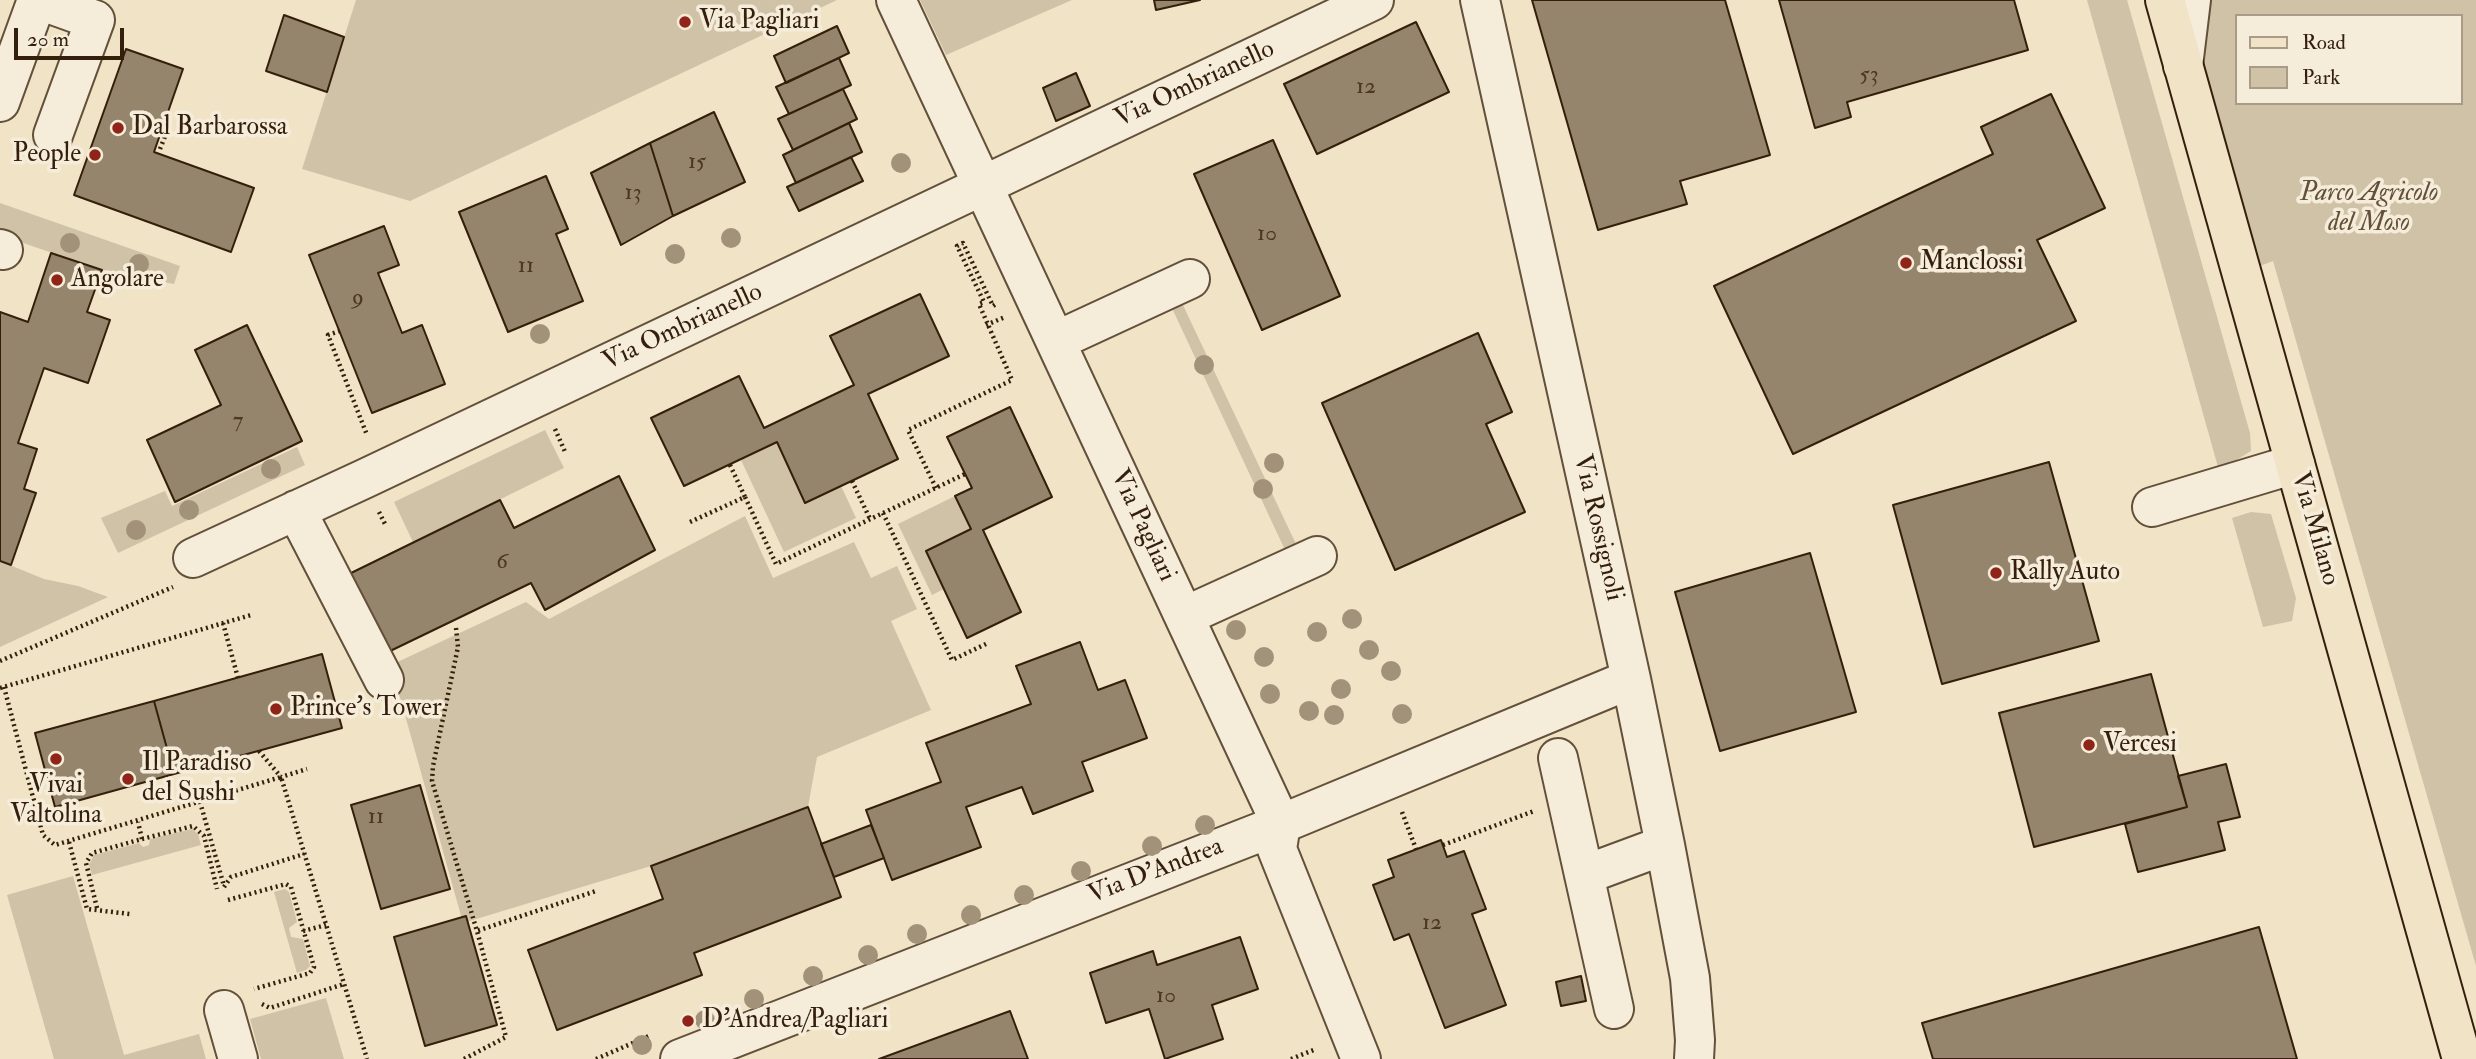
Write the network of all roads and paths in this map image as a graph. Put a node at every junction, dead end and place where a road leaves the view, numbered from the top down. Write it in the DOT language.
graph roads {
  1 [pos="896,0"];
  2 [pos="1374,0"];
  3 [pos="1480,0"];
  4 [pos="2165,0"];
  5 [pos="2192,0"];
  6 [pos="28,8"];
  7 [pos="2183,65"];
  8 [pos="0,102"];
  9 [pos="164,124"];
  10 [pos="53,135"];
  11 [pos="160,149"];
  12 [pos="984,185"];
  13 [pos="1190,279"];
  14 [pos="986,325"];
  15 [pos="340,331"];
  16 [pos="1056,341"];
  17 [pos="554,426"];
  18 [pos="368,435"];
  19 [pos="566,454"];
  20 [pos="2295,464"];
  21 [pos="730,465"];
  22 [pos="965,474"];
  23 [pos="852,481"];
  24 [pos="936,488"];
  25 [pos="745,497"];
  26 [pos="2152,507"];
  27 [pos="296,510"];
  28 [pos="379,510"];
  29 [pos="883,513"];
  30 [pos="870,519"];
  31 [pos="690,522"];
  32 [pos="385,524"];
  33 [pos="1317,555"];
  34 [pos="193,558"];
  35 [pos="251,615"];
  36 [pos="1185,617"];
  37 [pos="223,623"];
  38 [pos="456,628"];
  39 [pos="988,643"];
  40 [pos="0,661"];
  41 [pos="239,678"];
  42 [pos="1630,679"];
  43 [pos="384,680"];
  44 [pos="2,687"];
  45 [pos="258,751"];
  46 [pos="1558,758"];
  47 [pos="307,769"];
  48 [pos="281,777"];
  49 [pos="1567,798"];
  50 [pos="200,802"];
  51 [pos="138,822"];
  52 [pos="1281,824"];
  53 [pos="142,839"];
  54 [pos="69,842"];
  55 [pos="1443,845"];
  56 [pos="1665,845"];
  57 [pos="304,854"];
  58 [pos="1584,875"];
  59 [pos="217,889"];
  60 [pos="596,891"];
  61 [pos="228,900"];
  62 [pos="97,908"];
  63 [pos="130,914"];
  64 [pos="326,925"];
  65 [pos="303,931"];
  66 [pos="477,932"];
  67 [pos="344,984"];
  68 [pos="245,1000"];
  69 [pos="1614,1009"];
  70 [pos="669,1046"];
  71 [pos="239,1059"];
  72 [pos="367,1059"];
  73 [pos="464,1059"];
  74 [pos="596,1059"];
  75 [pos="1361,1059"];
  76 [pos="1694,1059"];
  77 [pos="2462,1059"];
  1 -- 12 [label="street, Via Pagliari"];
  2 -- 12 [label="street, Via Ombrianello"];
  3 -- 42 [label="street, Via Rossignoli"];
  4 -- 7 [label="main road, Via Milano"];
  5 -- 7 [label="street"];
  6 -- 8 [label="street"];
  6 -- 10 [label="street"];
  7 -- 20 [label="main road, Via Milano"];
  9 -- 11 [label="path"];
  12 -- 16 [label="street, Via Pagliari"];
  12 -- 27 [label="street, Via Ombrianello"];
  13 -- 16 [label="street"];
  14 -- 24 [label="path"];
  15 -- 18 [label="path"];
  16 -- 36 [label="street, Via Pagliari"];
  17 -- 19 [label="path"];
  20 -- 26 [label="street"];
  20 -- 77 [label="main road, Via Milano"];
  21 -- 25 [label="path"];
  22 -- 24 [label="path"];
  23 -- 30 [label="path"];
  24 -- 29 [label="path"];
  25 -- 30 [label="path"];
  25 -- 31 [label="path"];
  27 -- 34 [label="street, Via Ombrianello"];
  27 -- 43 [label="street"];
  28 -- 32 [label="path"];
  29 -- 30 [label="path"];
  29 -- 39 [label="path"];
  33 -- 36 [label="street"];
  34 -- 40 [label="path"];
  35 -- 37 [label="path"];
  36 -- 52 [label="street, Via Pagliari"];
  37 -- 41 [label="path"];
  37 -- 44 [label="path"];
  38 -- 66 [label="path"];
  42 -- 52 [label="street, Via D'Andrea"];
  42 -- 56 [label="street, Via Rossignoli"];
  44 -- 54 [label="path"];
  45 -- 48 [label="path"];
  46 -- 49 [label="street"];
  47 -- 48 [label="path"];
  48 -- 50 [label="path"];
  48 -- 57 [label="path"];
  49 -- 55 [label="path"];
  49 -- 58 [label="street"];
  50 -- 51 [label="path"];
  50 -- 57 [label="path"];
  51 -- 53 [label="path"];
  51 -- 54 [label="path"];
  52 -- 70 [label="street, Via D'Andrea"];
  52 -- 75 [label="street, Via Pagliari"];
  53 -- 59 [label="path"];
  53 -- 62 [label="path"];
  54 -- 62 [label="path"];
  56 -- 58 [label="street"];
  56 -- 76 [label="street, Via Rossignoli"];
  57 -- 64 [label="path"];
  58 -- 69 [label="street"];
  60 -- 66 [label="path"];
  61 -- 65 [label="path"];
  62 -- 63 [label="path"];
  64 -- 65 [label="path"];
  64 -- 67 [label="path"];
  65 -- 68 [label="path"];
  66 -- 73 [label="path"];
  67 -- 68 [label="path"];
  67 -- 72 [label="path"];
  68 -- 71 [label="street"];
  70 -- 74 [label="path"];
}
